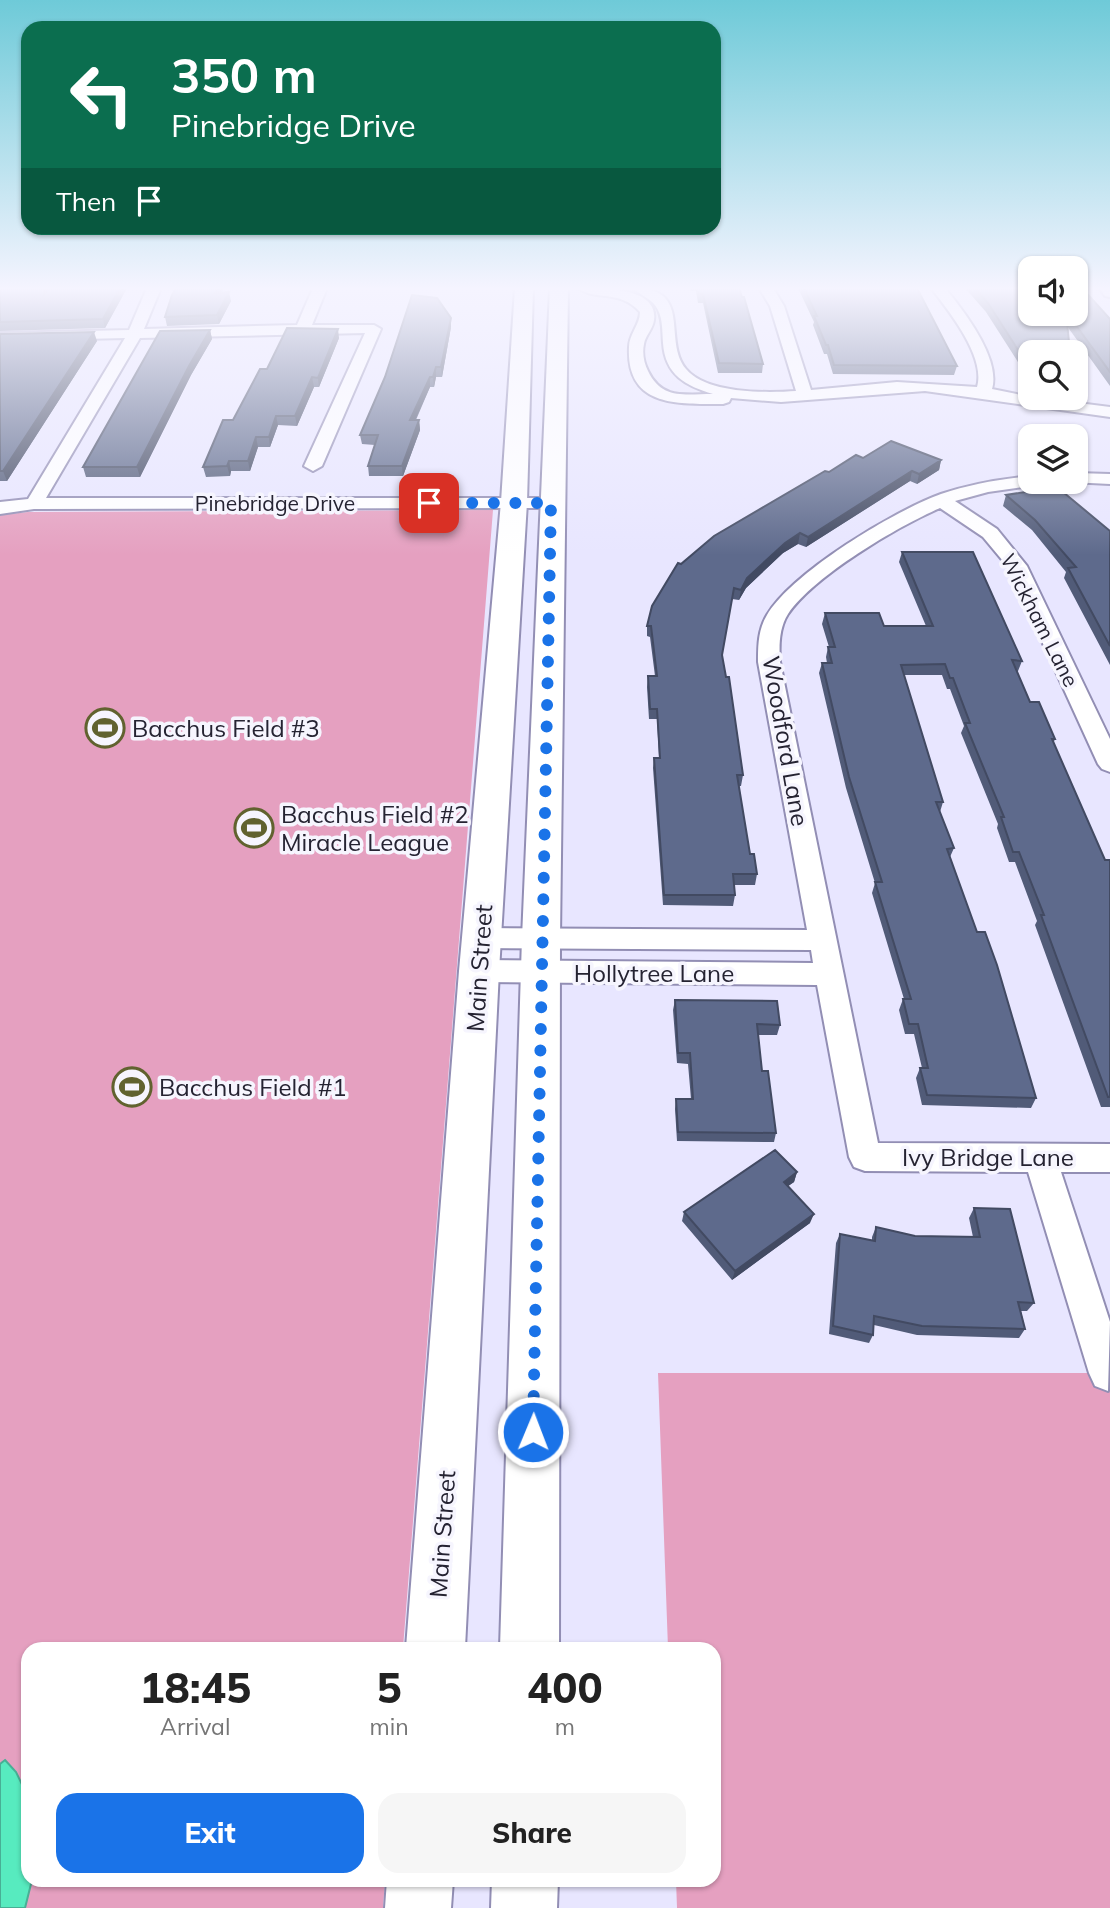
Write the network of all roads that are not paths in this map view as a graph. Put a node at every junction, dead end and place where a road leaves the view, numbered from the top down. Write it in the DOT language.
graph roads {
  1 [pos="109,377"];
  2 [pos="353,377"];
  3 [pos="520,377"];
  4 [pos="556,377"];
  5 [pos="643,377"];
  6 [pos="685,377"];
  7 [pos="799,377"];
  8 [pos="987,377"];
  9 [pos="983,392"];
  10 [pos="805,395"];
  11 [pos="760,396"];
  12 [pos="1110,412"];
  13 [pos="313,466"];
  14 [pos="1088,478"];
  15 [pos="1110,479"];
  16 [pos="1018,483"];
  17 [pos="942,500"];
  18 [pos="514,502"];
  19 [pos="551,503"];
  20 [pos="34,504"];
  21 [pos="0,508"];
  22 [pos="1110,764"];
  23 [pos="823,940"];
  24 [pos="480,955"];
  25 [pos="541,955"];
  26 [pos="830,974"];
  27 [pos="865,1157"];
  28 [pos="1040,1157"];
  29 [pos="1110,1157"];
  30 [pos="1108,1373"];
  31 [pos="435,1642"];
  32 [pos="529,1642"];
  33 [pos="420,1887"];
  34 [pos="525,1887"];
  35 [pos="418,1908"];
  36 [pos="524,1908"];
  1 -- 20 [label="street"];
  2 -- 13 [label="street"];
  3 -- 18 [label="main road, Main Street"];
  4 -- 19 [label="main road"];
  5 -- 11 [label="street"];
  6 -- 11 [label="street"];
  7 -- 10 [label="street"];
  8 -- 9 [label="street"];
  9 -- 10 [label="street"];
  9 -- 12 [label="street"];
  10 -- 11 [label="street"];
  14 -- 15 [label="street"];
  16 -- 17 [label="street, Woodford Lane"];
  17 -- 22 [label="street, Wickham Lane"];
  17 -- 23 [label="street, Woodford Lane"];
  18 -- 19 [label="street, Pinebridge Drive"];
  18 -- 20 [label="street, Pinebridge Drive"];
  18 -- 24 [label="main road, Main Street"];
  19 -- 25 [label="main road"];
  20 -- 21 [label="street, Pinebridge Drive"];
  23 -- 25 [label="street, Hollytree Lane"];
  23 -- 26 [label="street, Woodford Lane"];
  24 -- 25 [label="street, Hollytree Lane"];
  24 -- 31 [label="main road, Main Street"];
  25 -- 26 [label="street, Hollytree Lane"];
  25 -- 32 [label="main road"];
  26 -- 27 [label="street, Woodford Lane"];
  27 -- 28 [label="street, Ivy Bridge Lane"];
  28 -- 29 [label="street, Ivy Bridge Lane"];
  28 -- 30 [label="street"];
  33 -- 35 [label="main road"];
  34 -- 36 [label="main road"];
}
